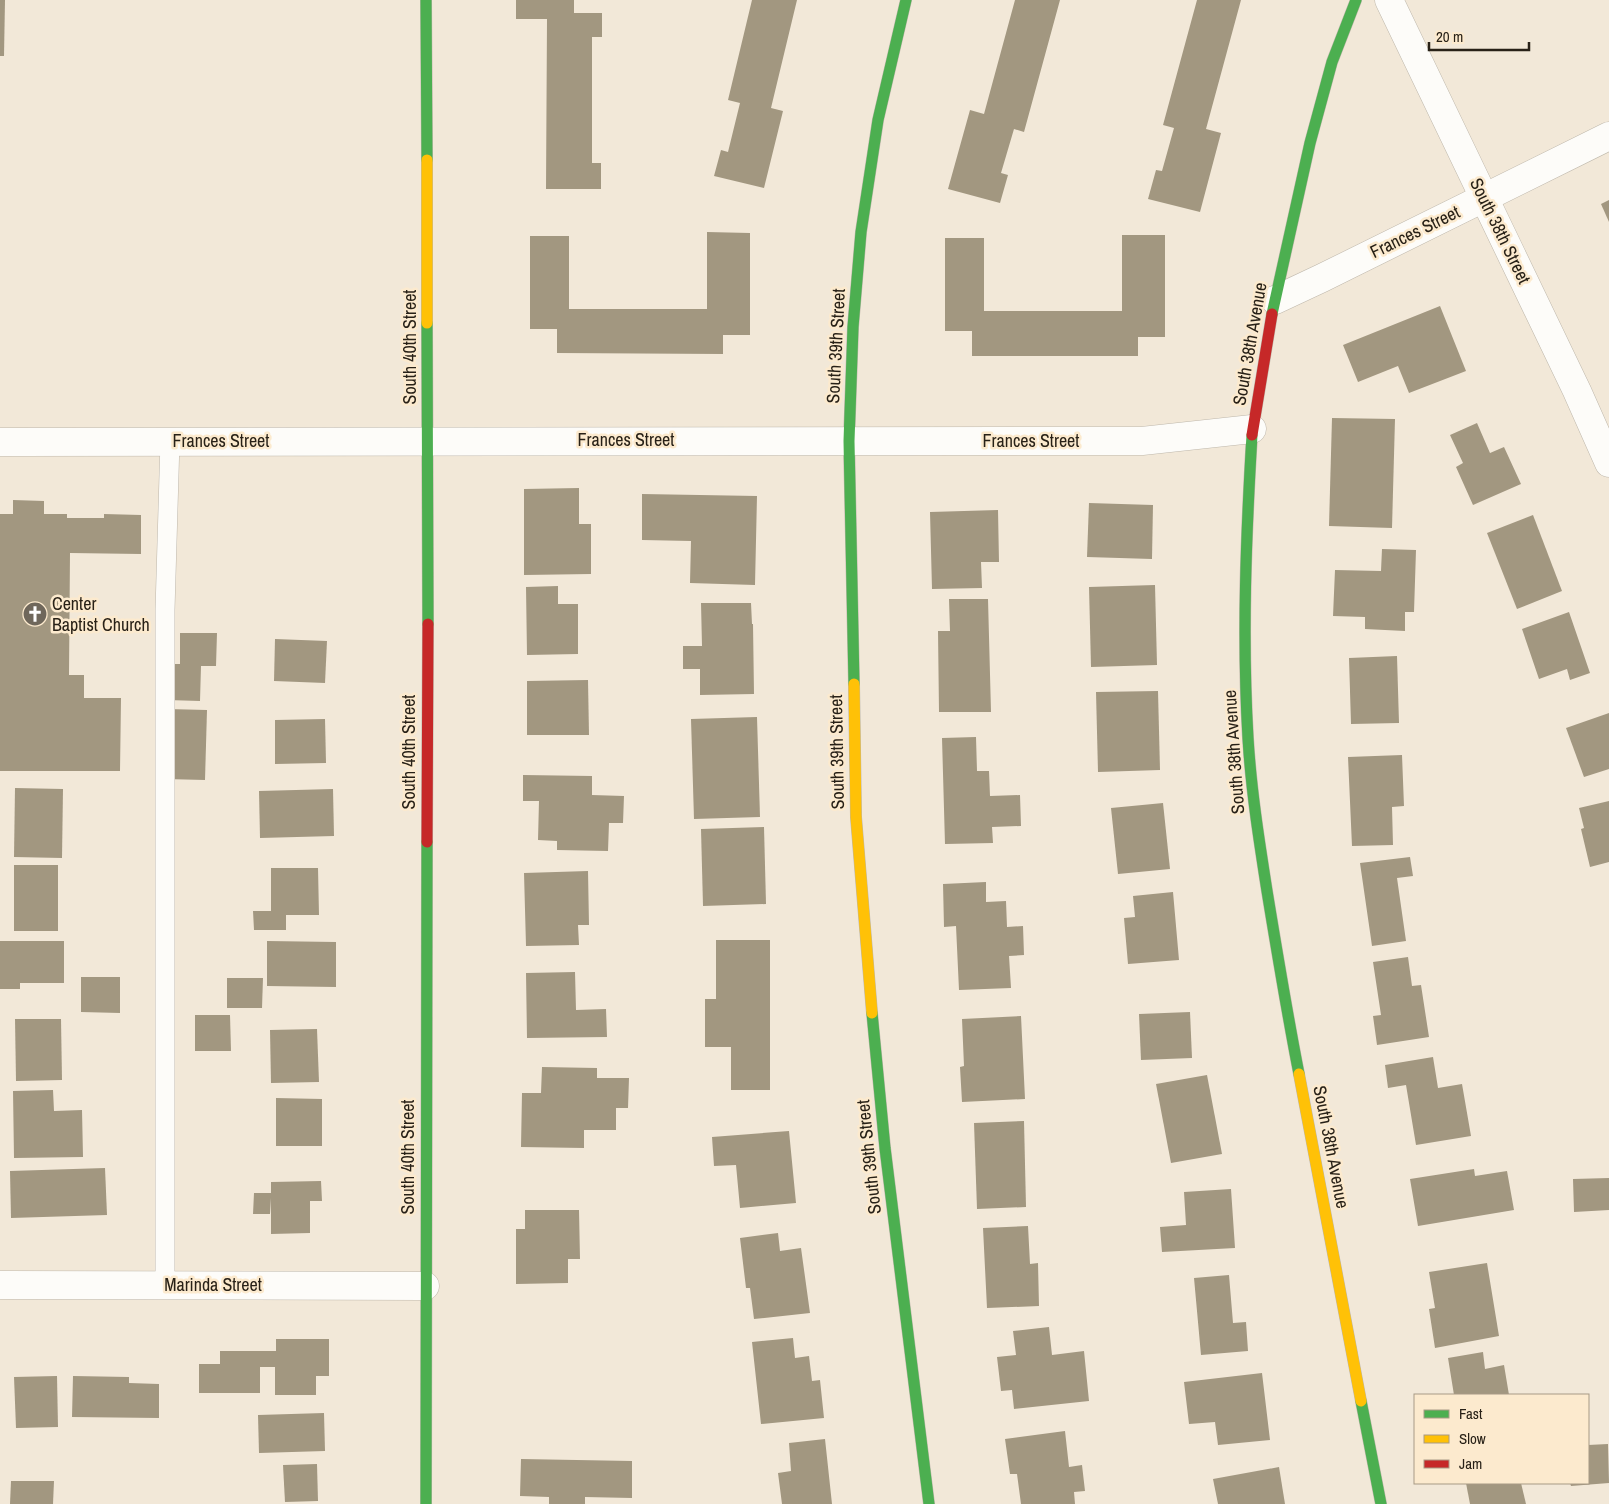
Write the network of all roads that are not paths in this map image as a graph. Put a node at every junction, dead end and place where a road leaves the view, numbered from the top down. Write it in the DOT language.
graph roads {
  1 [pos="426,0"];
  2 [pos="906,0"];
  3 [pos="1356,0"];
  4 [pos="1389,0"];
  5 [pos="1609,136"];
  6 [pos="1485,198"];
  7 [pos="1275,300"];
  8 [pos="1252,429"];
  9 [pos="428,440"];
  10 [pos="170,441"];
  11 [pos="850,441"];
  12 [pos="0,442"];
  13 [pos="1609,463"];
  14 [pos="0,1285"];
  15 [pos="165,1285"];
  16 [pos="426,1286"];
  17 [pos="426,1504"];
  18 [pos="929,1504"];
  19 [pos="1381,1504"];
  1 -- 9 [label="street, South 40th Street"];
  2 -- 11 [label="street, South 39th Street"];
  3 -- 7 [label="street, South 38th Avenue"];
  4 -- 6 [label="street, South 38th Street"];
  5 -- 6 [label="street, Frances Street"];
  6 -- 7 [label="street, Frances Street"];
  6 -- 13 [label="street, South 38th Street"];
  7 -- 8 [label="street, South 38th Avenue"];
  8 -- 11 [label="street, Frances Street"];
  8 -- 19 [label="street, South 38th Avenue"];
  9 -- 10 [label="street, Frances Street"];
  9 -- 11 [label="street, Frances Street"];
  9 -- 16 [label="street, South 40th Street"];
  10 -- 12 [label="street, Frances Street"];
  10 -- 15 [label="lane"];
  11 -- 18 [label="street, South 39th Street"];
  14 -- 15 [label="street, Marinda Street"];
  15 -- 16 [label="street, Marinda Street"];
  16 -- 17 [label="street, South 40th Street"];
}
